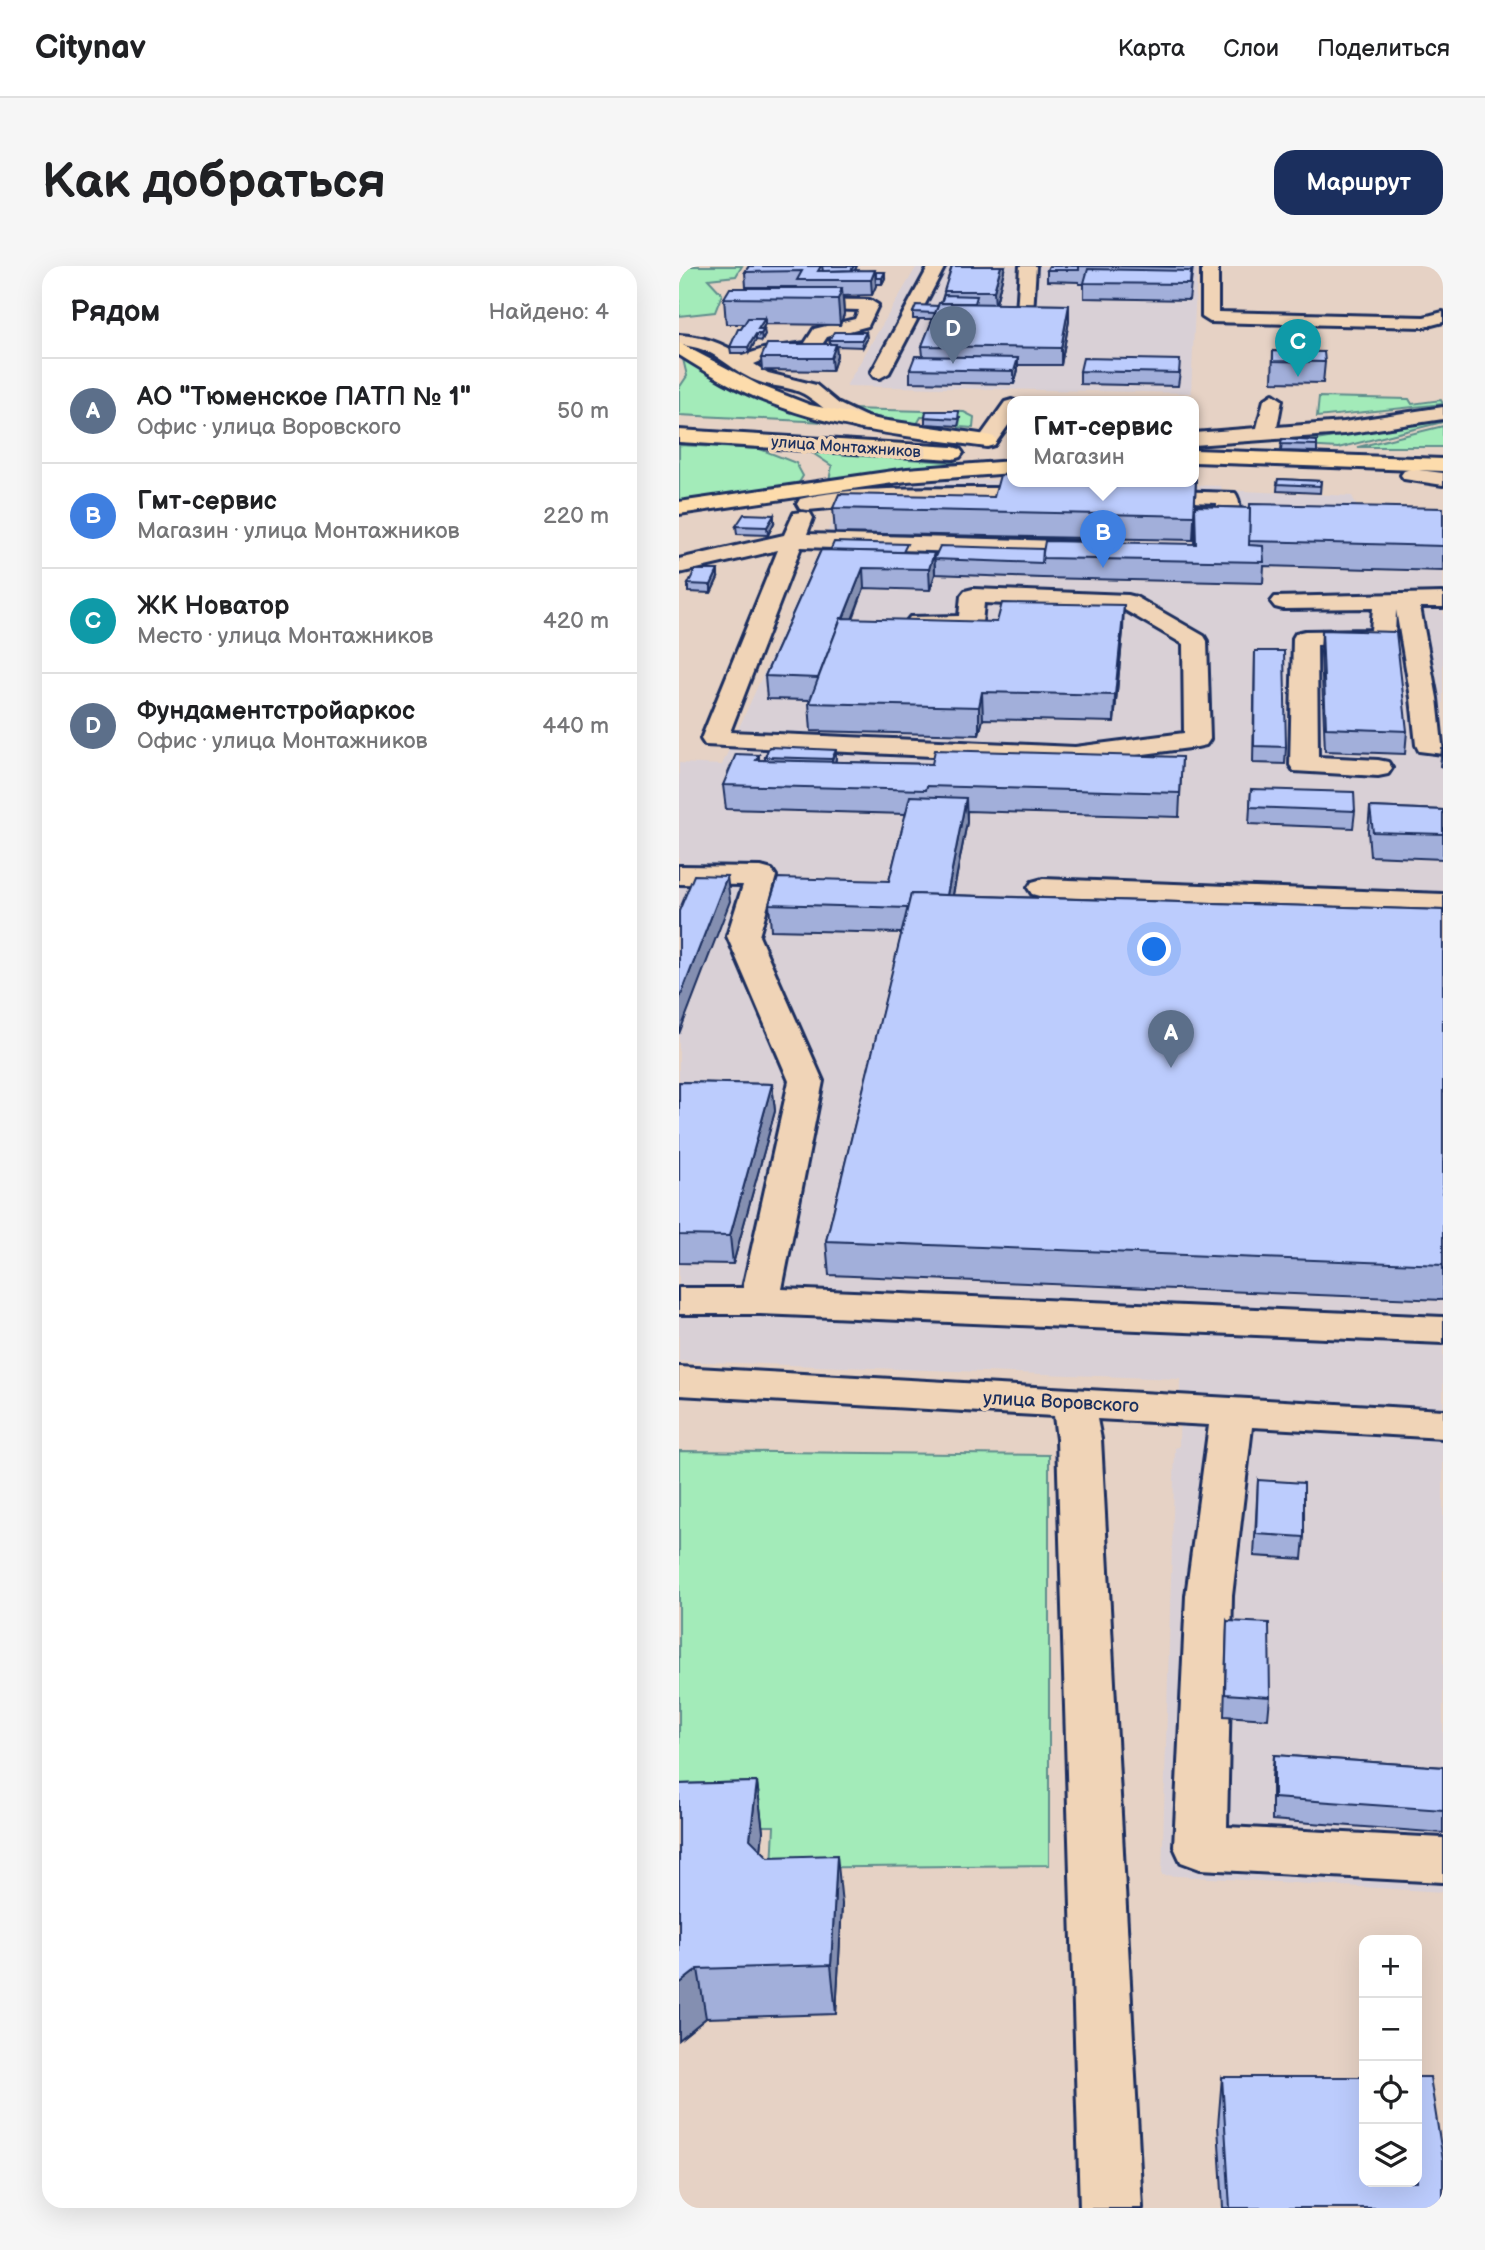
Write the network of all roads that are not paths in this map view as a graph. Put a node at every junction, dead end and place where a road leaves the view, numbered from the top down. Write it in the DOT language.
graph roads {
  1 [pos="937,266"];
  2 [pos="1028,266"];
  3 [pos="1210,266"];
  4 [pos="775,304"];
  5 [pos="1025,313"];
  6 [pos="1443,317"];
  7 [pos="679,340"];
  8 [pos="679,348"];
  9 [pos="740,363"];
  10 [pos="880,373"];
  11 [pos="1273,400"];
  12 [pos="1443,413"];
  13 [pos="679,424"];
  14 [pos="1199,424"];
  15 [pos="1219,424"];
  16 [pos="868,425"];
  17 [pos="1268,435"];
  18 [pos="679,436"];
  19 [pos="743,439"];
  20 [pos="1199,439"];
  21 [pos="1005,445"];
  22 [pos="1199,456"];
  23 [pos="1443,464"];
  24 [pos="1007,467"];
  25 [pos="1199,469"];
  26 [pos="1411,475"];
  27 [pos="1443,478"];
  28 [pos="1064,494"];
  29 [pos="1119,495"];
  30 [pos="812,496"];
  31 [pos="679,508"];
  32 [pos="1229,523"];
  33 [pos="793,540"];
  34 [pos="1111,550"];
  35 [pos="679,566"];
  36 [pos="1443,600"];
  37 [pos="1283,602"];
  38 [pos="1396,602"];
  39 [pos="900,621"];
  40 [pos="1434,699"];
  41 [pos="1443,746"];
  42 [pos="1378,768"];
  43 [pos="679,875"];
  44 [pos="1042,888"];
  45 [pos="1443,903"];
  46 [pos="679,1301"];
  47 [pos="760,1301"];
  48 [pos="1443,1330"];
  49 [pos="679,1381"];
  50 [pos="1073,1402"];
  51 [pos="1231,1411"];
  52 [pos="1443,1424"];
  53 [pos="1443,1860"];
  54 [pos="1111,2208"];
  1 -- 10 [label="street"];
  2 -- 5 [label="street"];
  3 -- 6 [label="street"];
  4 -- 9 [label="street"];
  7 -- 9 [label="street"];
  8 -- 16 [label="main road"];
  9 -- 16 [label="street"];
  11 -- 17 [label="street"];
  12 -- 17 [label="street"];
  13 -- 21 [label="main road, улица Монтажников"];
  14 -- 15 [label="street"];
  16 -- 21 [label="main road"];
  17 -- 20 [label="street"];
  18 -- 19 [label="main road, улица Монтажников"];
  19 -- 21 [label="main road, улица Монтажников"];
  19 -- 30 [label="main road"];
  22 -- 23 [label="main road"];
  24 -- 30 [label="main road"];
  25 -- 26 [label="main road"];
  26 -- 27 [label="street"];
  28 -- 30 [label="street"];
  29 -- 32 [label="street"];
  30 -- 31 [label="main road"];
  30 -- 33 [label="street"];
  33 -- 34 [label="street"];
  33 -- 35 [label="street"];
  33 -- 39 [label="street"];
  36 -- 38 [label="street"];
  37 -- 38 [label="street"];
  38 -- 40 [label="street"];
  38 -- 42 [label="street"];
  40 -- 41 [label="street"];
  43 -- 47 [label="street"];
  44 -- 45 [label="street"];
  46 -- 47 [label="street"];
  47 -- 48 [label="street"];
  49 -- 50 [label="street, улица Воровского"];
  50 -- 51 [label="street, улица Воровского"];
  50 -- 54 [label="street"];
  51 -- 52 [label="street, улица Воровского"];
  51 -- 53 [label="street"];
}
